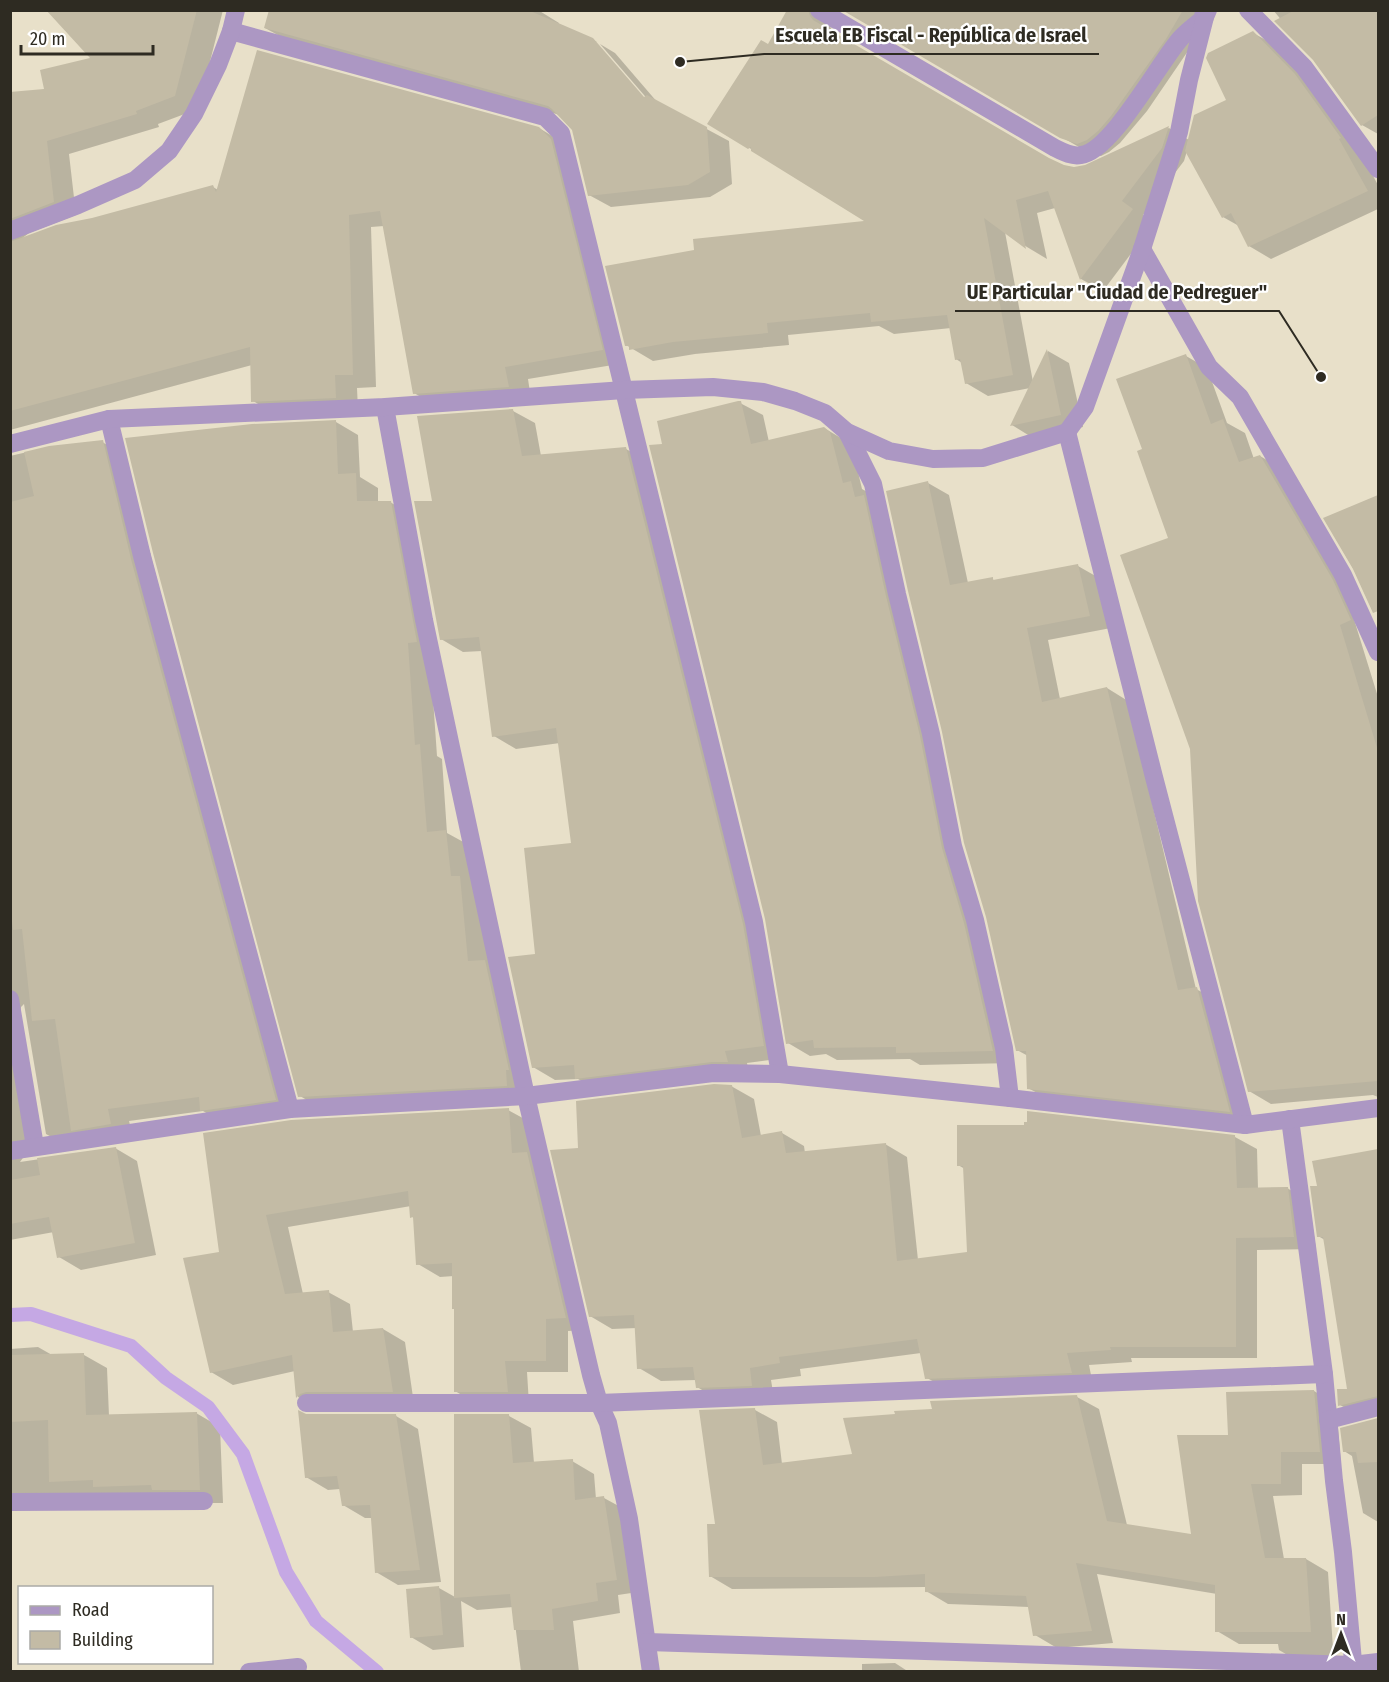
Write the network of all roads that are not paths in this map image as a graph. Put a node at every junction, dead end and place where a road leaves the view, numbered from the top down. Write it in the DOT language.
graph roads {
  1 [pos="236,10"];
  2 [pos="819,10"];
  3 [pos="1248,10"];
  4 [pos="1203,13"];
  5 [pos="231,31"];
  6 [pos="1378,169"];
  7 [pos="10,231"];
  8 [pos="1142,249"];
  9 [pos="624,390"];
  10 [pos="385,408"];
  11 [pos="109,419"];
  12 [pos="847,432"];
  13 [pos="1067,432"];
  14 [pos="10,444"];
  15 [pos="1378,652"];
  16 [pos="10,999"];
  17 [pos="780,1074"];
  18 [pos="526,1096"];
  19 [pos="1010,1098"];
  20 [pos="290,1108"];
  21 [pos="1378,1108"];
  22 [pos="1290,1119"];
  23 [pos="1245,1125"];
  24 [pos="34,1146"];
  25 [pos="10,1151"];
  26 [pos="1324,1374"];
  27 [pos="306,1403"];
  28 [pos="599,1403"];
  29 [pos="1378,1407"];
  30 [pos="1328,1420"];
  31 [pos="204,1501"];
  32 [pos="10,1502"];
  33 [pos="647,1642"];
  34 [pos="1378,1662"];
  35 [pos="298,1668"];
  36 [pos="1353,1668"];
  37 [pos="249,1671"];
  38 [pos="651,1671"];
  1 -- 5 [label="street"];
  2 -- 4 [label="street"];
  3 -- 6 [label="street"];
  4 -- 8 [label="street"];
  5 -- 7 [label="street"];
  5 -- 9 [label="street"];
  8 -- 13 [label="street"];
  8 -- 15 [label="street"];
  9 -- 10 [label="street"];
  9 -- 12 [label="street"];
  9 -- 17 [label="street"];
  10 -- 11 [label="street"];
  10 -- 18 [label="street"];
  11 -- 14 [label="street"];
  11 -- 20 [label="street"];
  12 -- 13 [label="street"];
  12 -- 19 [label="street"];
  13 -- 23 [label="street"];
  16 -- 24 [label="street"];
  17 -- 18 [label="street"];
  17 -- 19 [label="street"];
  18 -- 20 [label="street"];
  18 -- 28 [label="street"];
  19 -- 23 [label="street"];
  20 -- 24 [label="street"];
  21 -- 22 [label="street"];
  22 -- 23 [label="street"];
  22 -- 26 [label="street"];
  24 -- 25 [label="street"];
  26 -- 28 [label="street"];
  26 -- 30 [label="street"];
  27 -- 28 [label="street"];
  28 -- 33 [label="street"];
  29 -- 30 [label="street"];
  30 -- 36 [label="street"];
  31 -- 32 [label="street"];
  33 -- 36 [label="street"];
  33 -- 38 [label="street"];
  34 -- 36 [label="street"];
  35 -- 37 [label="street"];
}
